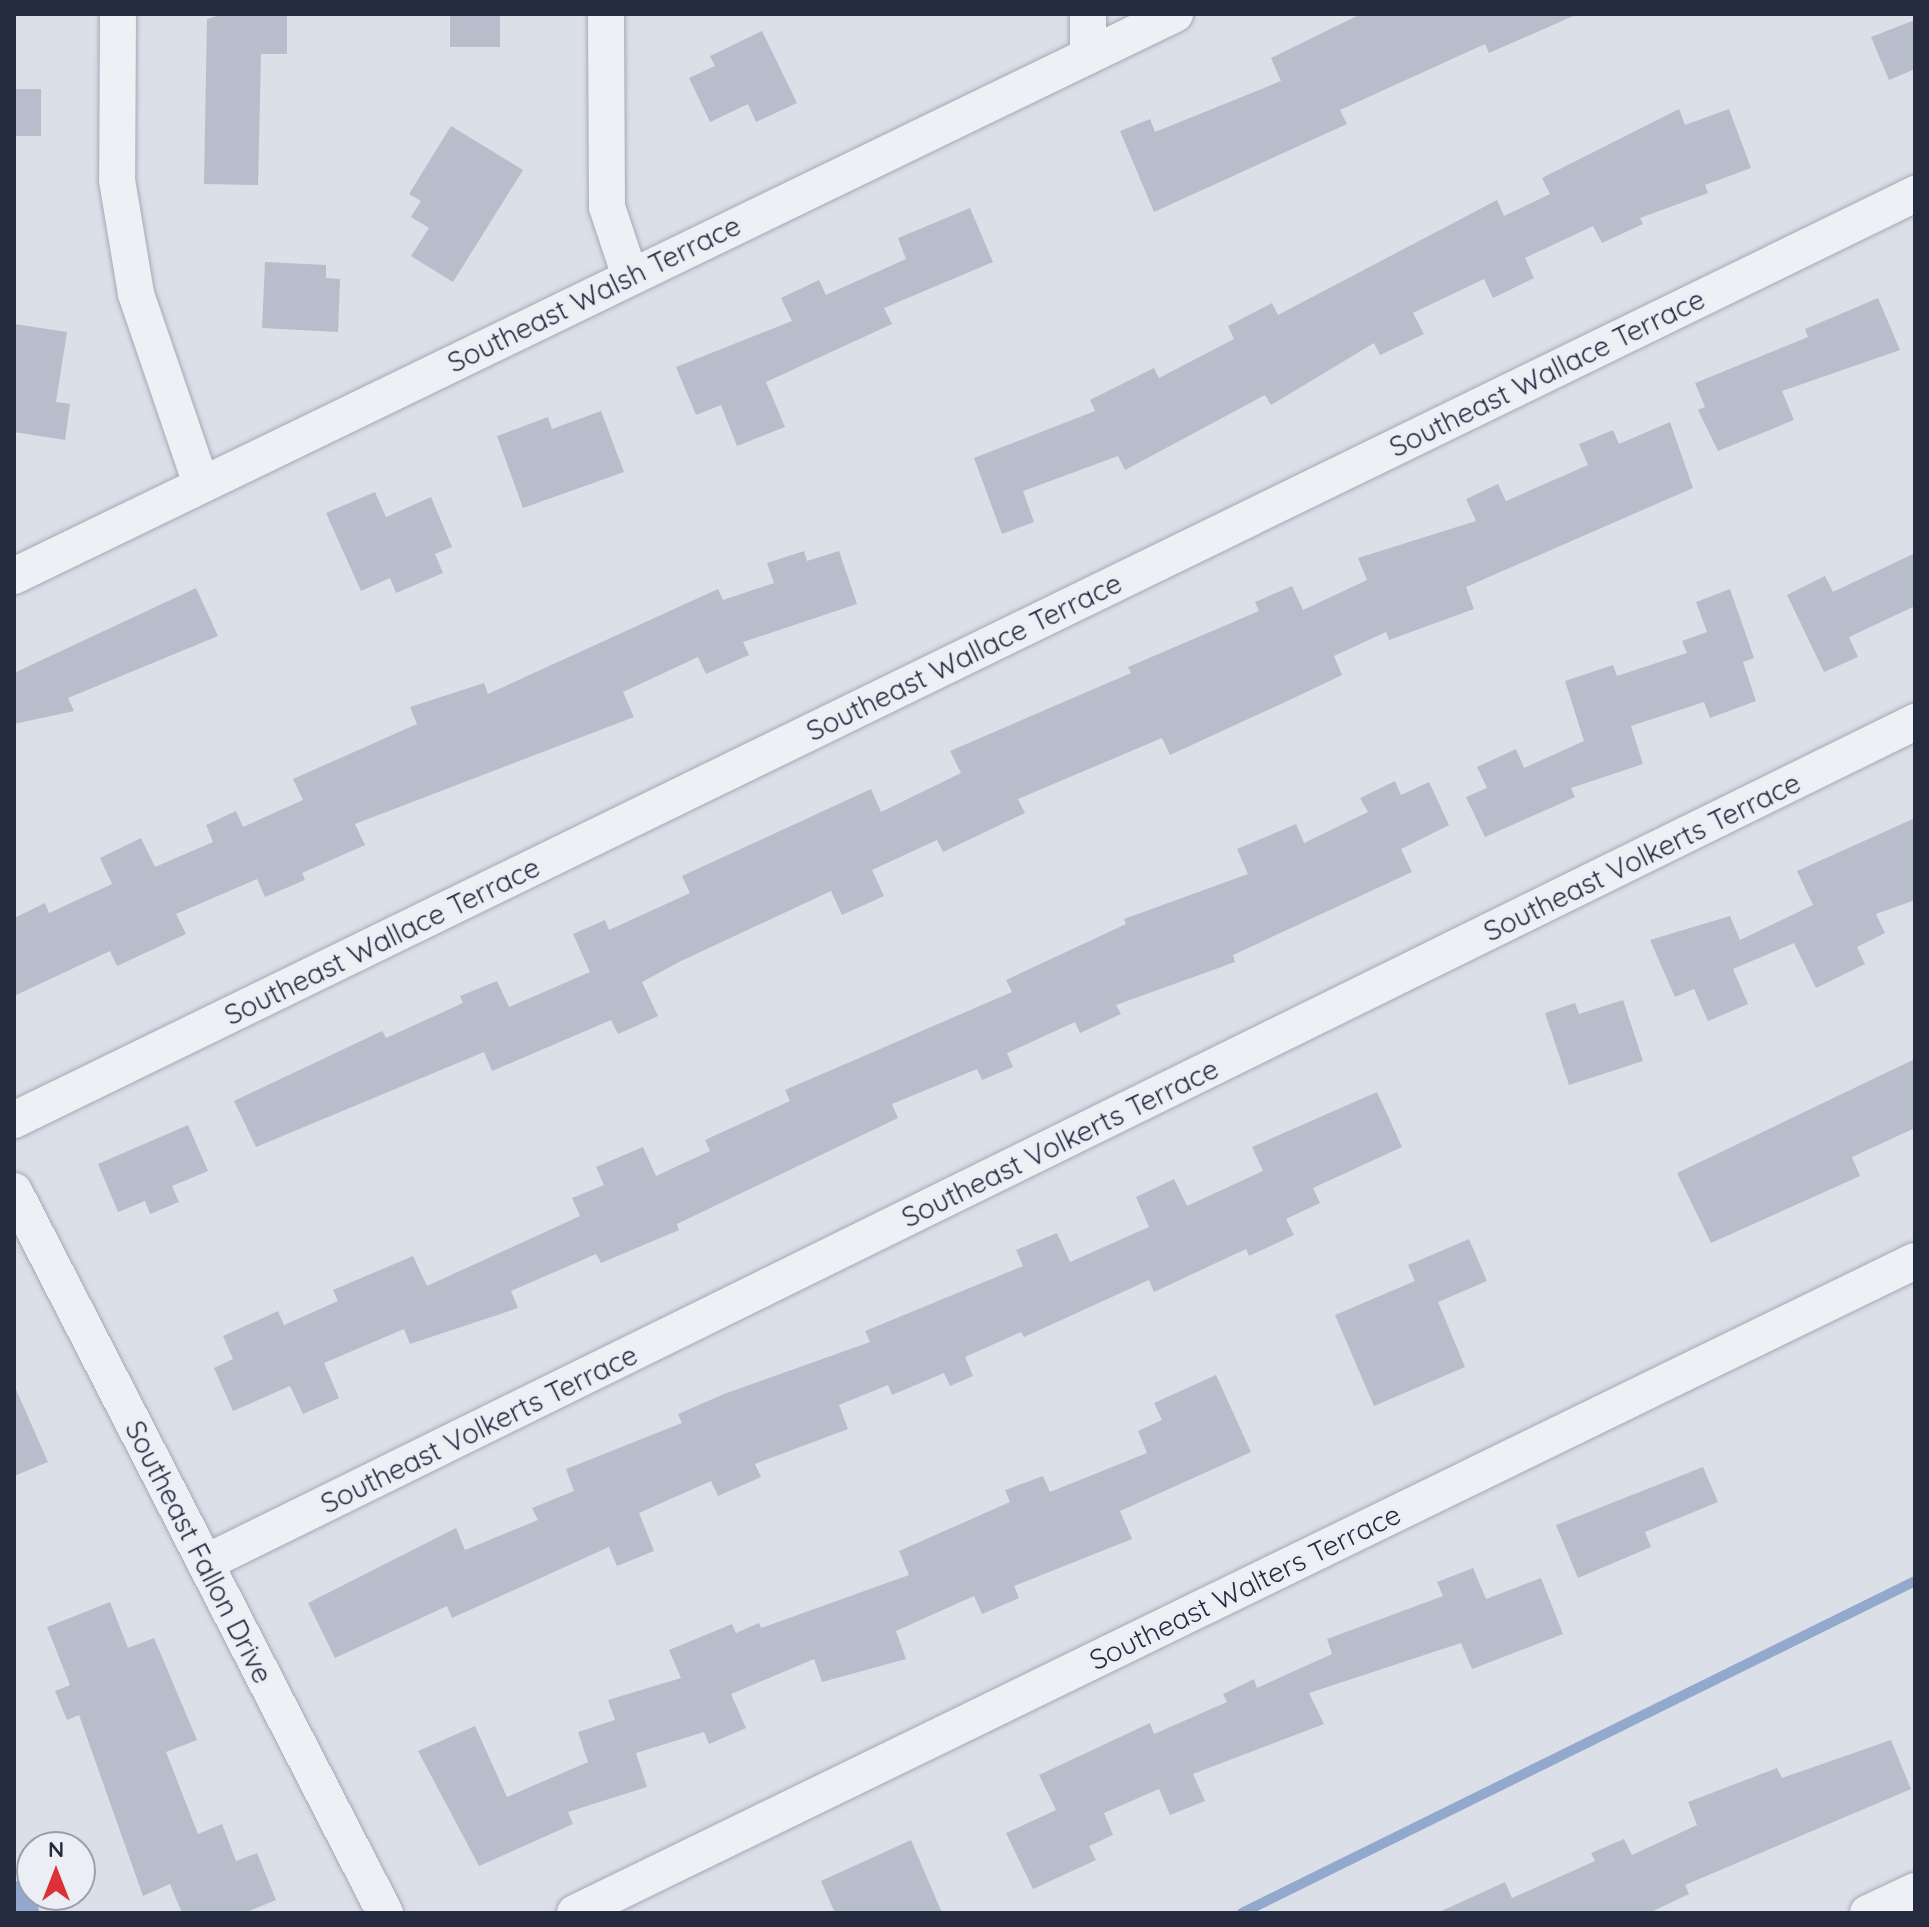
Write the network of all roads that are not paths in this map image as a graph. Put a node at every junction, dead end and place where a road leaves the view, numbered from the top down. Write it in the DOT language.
graph roads {
  1 [pos="118,14"];
  2 [pos="606,14"];
  3 [pos="1088,14"];
  4 [pos="1175,14"];
  5 [pos="1088,56"];
  6 [pos="1915,194"];
  7 [pos="630,276"];
  8 [pos="201,484"];
  9 [pos="14,576"];
  10 [pos="1915,722"];
  11 [pos="14,1120"];
  12 [pos="14,1191"];
  13 [pos="1915,1261"];
  14 [pos="205,1563"];
  15 [pos="1915,1891"];
  16 [pos="385,1913"];
  17 [pos="575,1913"];
  18 [pos="1868,1913"];
  1 -- 8 [label="street"];
  2 -- 7 [label="street"];
  3 -- 5 [label="street"];
  4 -- 5 [label="street, Southeast Walsh Terrace"];
  5 -- 7 [label="street, Southeast Walsh Terrace"];
  6 -- 11 [label="street, Southeast Wallace Terrace"];
  7 -- 8 [label="street, Southeast Walsh Terrace"];
  8 -- 9 [label="street, Southeast Walsh Terrace"];
  10 -- 14 [label="street, Southeast Volkerts Terrace"];
  12 -- 14 [label="street, Southeast Fallon Drive"];
  13 -- 17 [label="street, Southeast Walters Terrace"];
  14 -- 16 [label="street, Southeast Fallon Drive"];
  15 -- 18 [label="street"];
}
